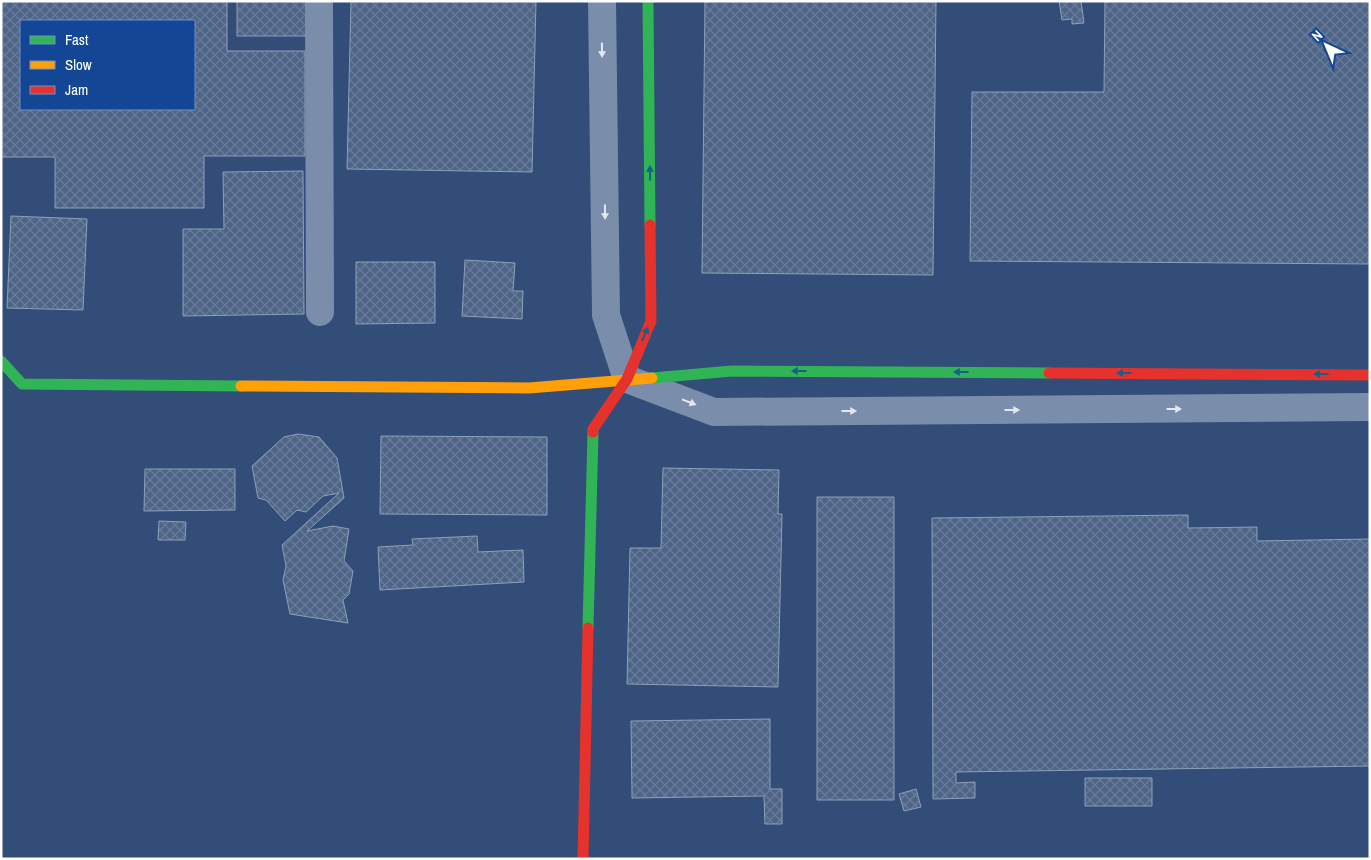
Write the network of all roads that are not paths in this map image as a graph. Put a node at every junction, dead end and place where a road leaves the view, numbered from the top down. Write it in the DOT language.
graph roads {
  1 [pos="319,1"];
  2 [pos="602,1"];
  3 [pos="648,1"];
  4 [pos="320,312"];
  5 [pos="1,360"];
  6 [pos="1370,374"];
  7 [pos="626,379"];
  8 [pos="1370,408"];
  9 [pos="583,859"];
  1 -- 4 [label="street"];
  2 -- 7 [label="street, one-way"];
  7 -- 3 [label="street, one-way"];
  5 -- 7 [label="street"];
  6 -- 7 [label="street, one-way"];
  7 -- 8 [label="street, one-way"];
  7 -- 9 [label="street"];
}
